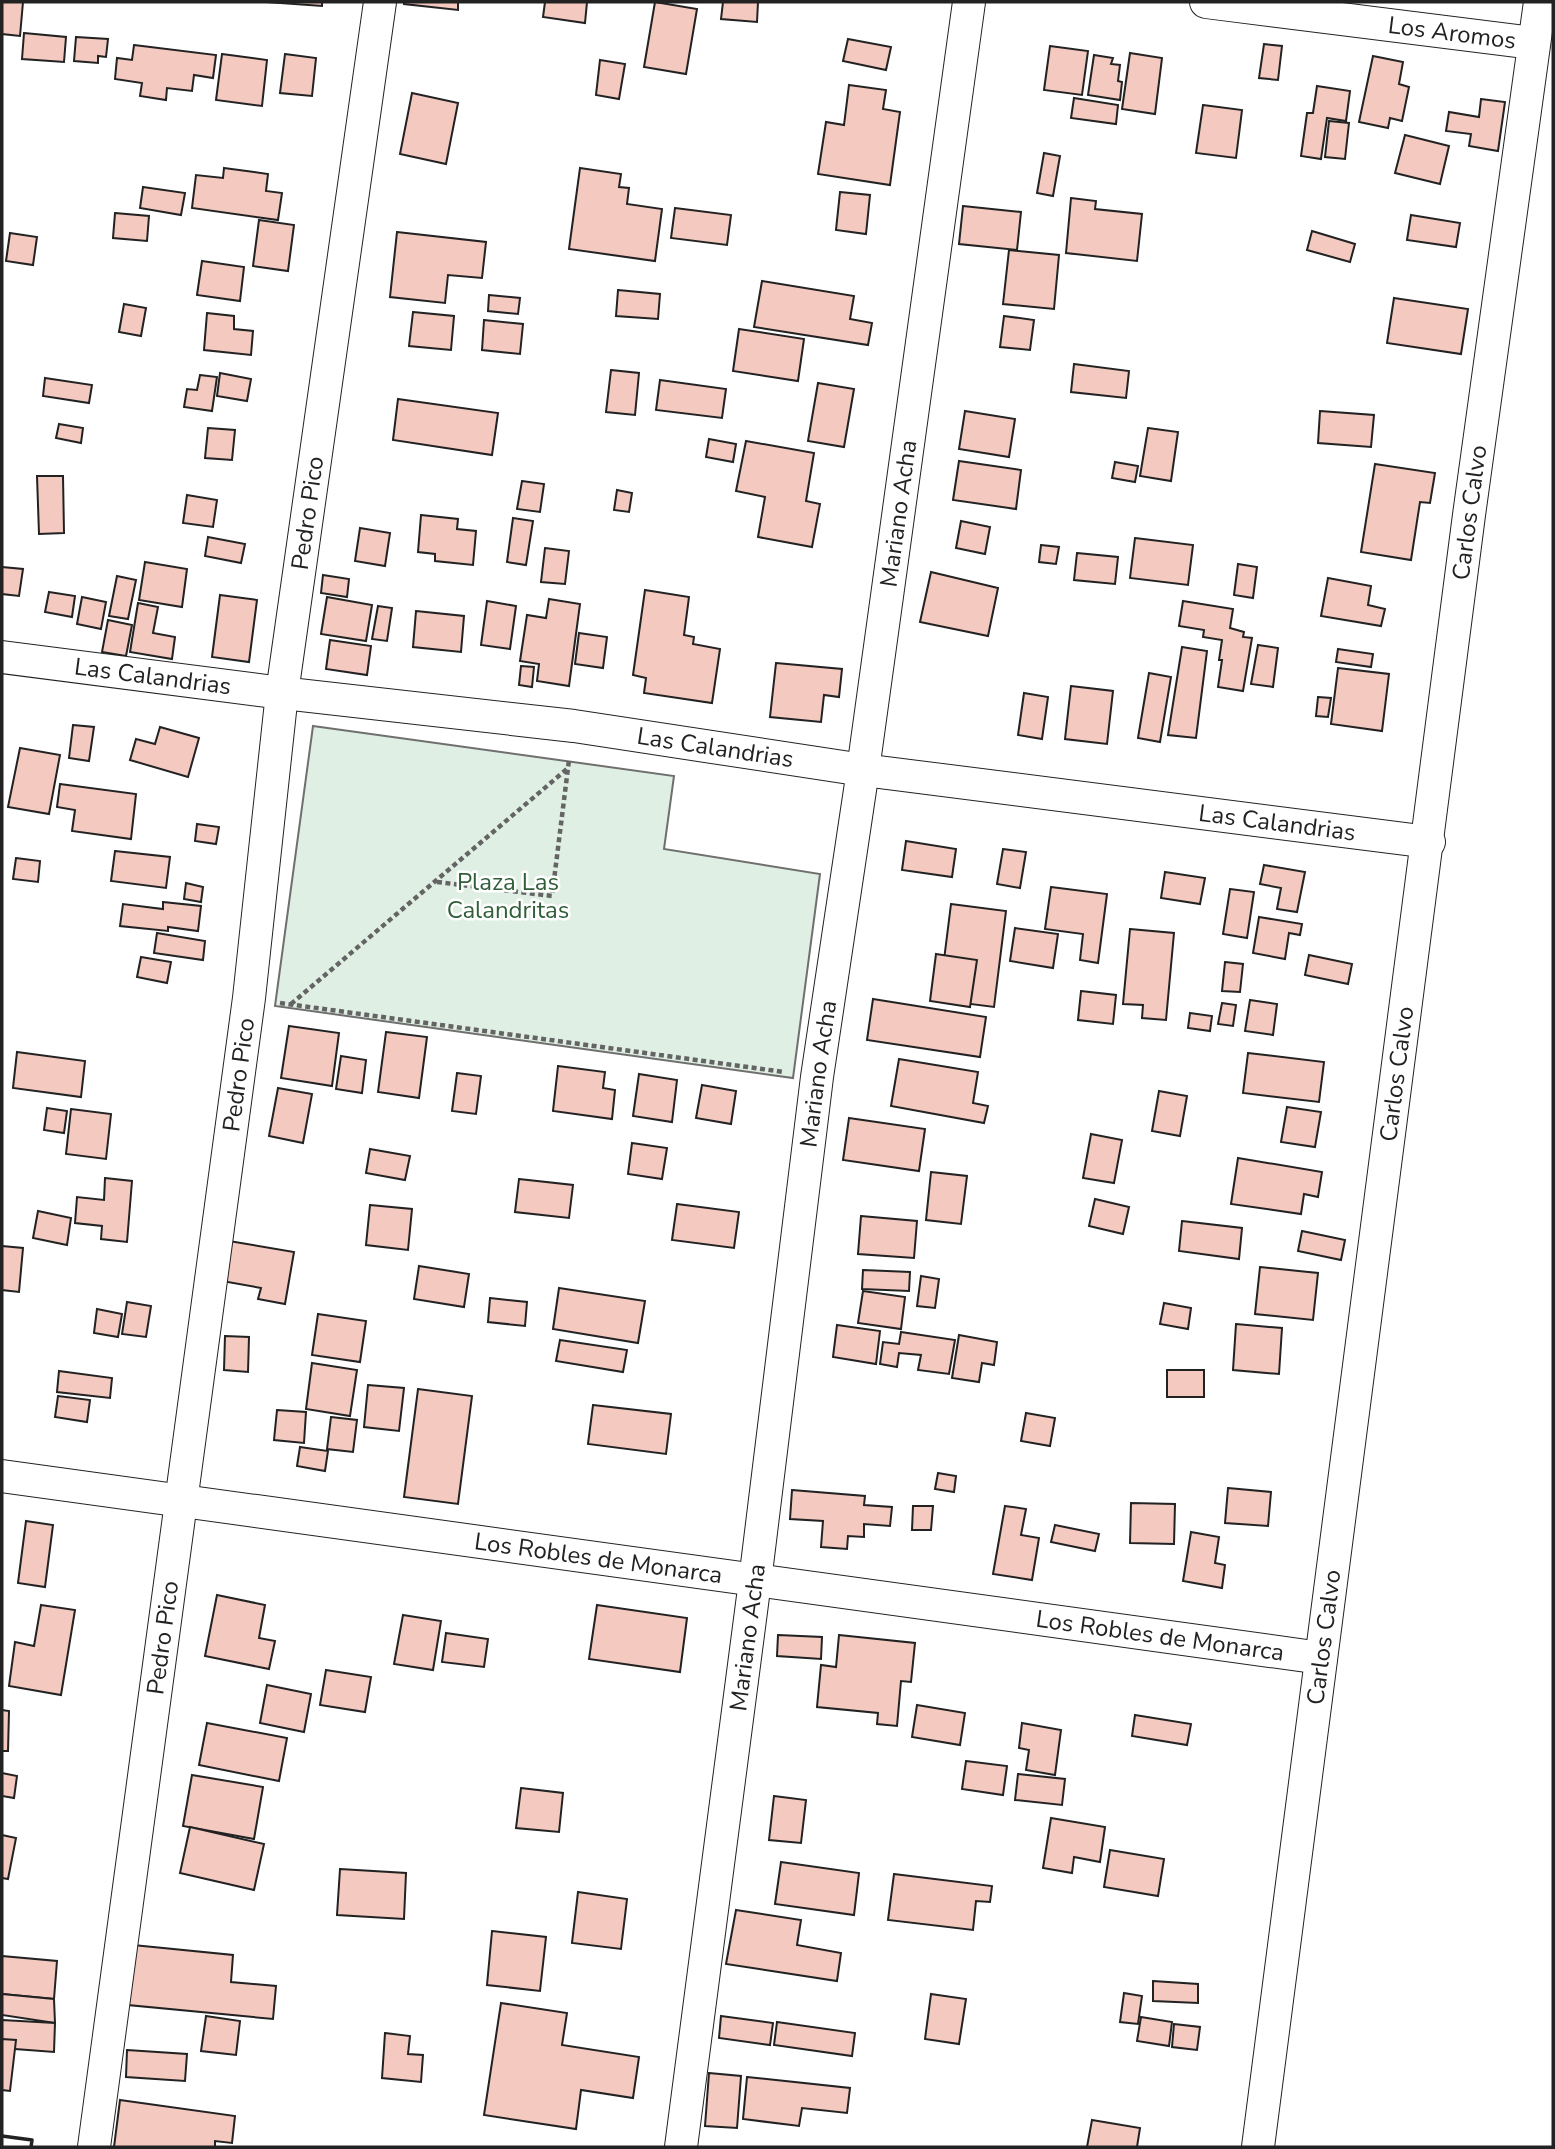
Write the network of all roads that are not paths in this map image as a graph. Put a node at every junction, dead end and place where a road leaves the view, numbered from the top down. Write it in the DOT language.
graph roads {
  1 [pos="380,2"];
  2 [pos="969,2"];
  3 [pos="1206,2"];
  4 [pos="1540,2"];
  5 [pos="1533,43"];
  6 [pos="2,657"];
  7 [pos="282,694"];
  8 [pos="863,770"];
  9 [pos="1429,842"];
  10 [pos="2,1476"];
  11 [pos="183,1500"];
  12 [pos="755,1581"];
  13 [pos="1321,1658"];
  14 [pos="94,2147"];
  15 [pos="681,2147"];
  16 [pos="1258,2147"];
  1 -- 7 [label="street, Pedro Pico"];
  2 -- 8 [label="street, Mariano Acha"];
  3 -- 5 [label="street, Los Aromos"];
  4 -- 5 [label="street, Carlos Calvo"];
  5 -- 9 [label="street, Carlos Calvo"];
  6 -- 7 [label="street, Las Calandrias"];
  7 -- 8 [label="street, Las Calandrias"];
  7 -- 11 [label="street, Pedro Pico"];
  8 -- 9 [label="street, Las Calandrias"];
  8 -- 12 [label="street, Mariano Acha"];
  9 -- 13 [label="street, Carlos Calvo"];
  10 -- 11 [label="street, Los Robles de Monarca"];
  11 -- 12 [label="street, Los Robles de Monarca"];
  11 -- 14 [label="street, Pedro Pico"];
  12 -- 13 [label="street, Los Robles de Monarca"];
  12 -- 15 [label="street, Mariano Acha"];
  13 -- 16 [label="street, Carlos Calvo"];
}
